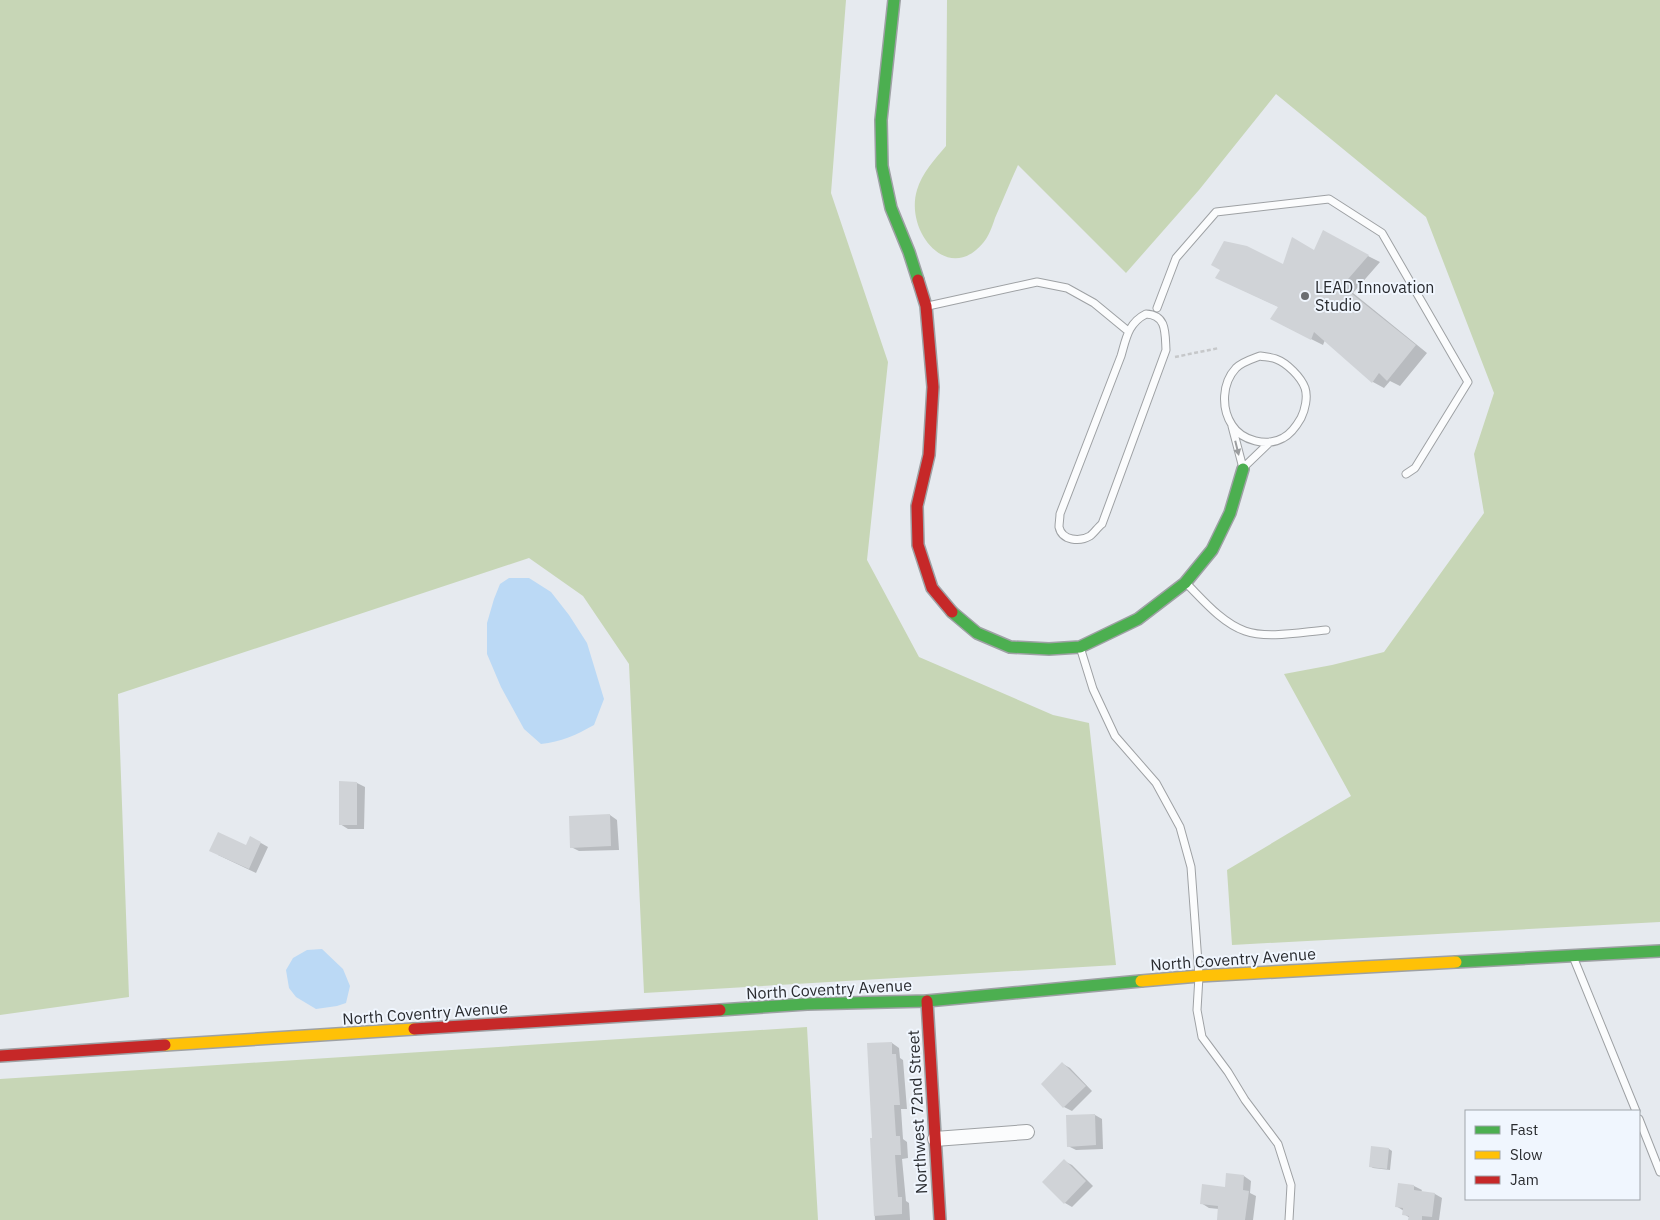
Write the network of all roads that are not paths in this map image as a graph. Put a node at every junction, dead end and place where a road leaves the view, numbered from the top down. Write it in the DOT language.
graph roads {
  1 [pos="894,0"];
  2 [pos="926,306"];
  3 [pos="1157,308"];
  4 [pos="1128,331"];
  5 [pos="1232,426"];
  6 [pos="1270,442"];
  7 [pos="1243,469"];
  8 [pos="1406,474"];
  9 [pos="1186,583"];
  10 [pos="1326,630"];
  11 [pos="1080,647"];
  12 [pos="1660,950"];
  13 [pos="1573,956"];
  14 [pos="1199,976"];
  15 [pos="927,1001"];
  16 [pos="0,1056"];
  17 [pos="1636,1110"];
  18 [pos="1640,1122"];
  19 [pos="1027,1132"];
  20 [pos="935,1138"];
  21 [pos="1660,1172"];
  22 [pos="940,1220"];
  23 [pos="1289,1220"];
  1 -- 2 [label="street"];
  2 -- 4 [label="lane"];
  2 -- 11 [label="street"];
  3 -- 8 [label="lane"];
  4 -- 4 [label="lane"];
  5 -- 6 [label="lane"];
  5 -- 6 [label="lane"];
  5 -- 7 [label="lane, one-way"];
  6 -- 7 [label="lane"];
  7 -- 9 [label="street"];
  9 -- 10 [label="lane"];
  9 -- 11 [label="street"];
  11 -- 14 [label="lane"];
  12 -- 13 [label="street, North Coventry Avenue"];
  13 -- 14 [label="street, North Coventry Avenue"];
  13 -- 17 [label="lane"];
  14 -- 15 [label="street, North Coventry Avenue"];
  14 -- 23 [label="lane"];
  15 -- 16 [label="street, North Coventry Avenue"];
  15 -- 20 [label="street, Northwest 72nd Street"];
  18 -- 21 [label="lane"];
  19 -- 20 [label="street"];
  20 -- 22 [label="street, Northwest 72nd Street"];
}
